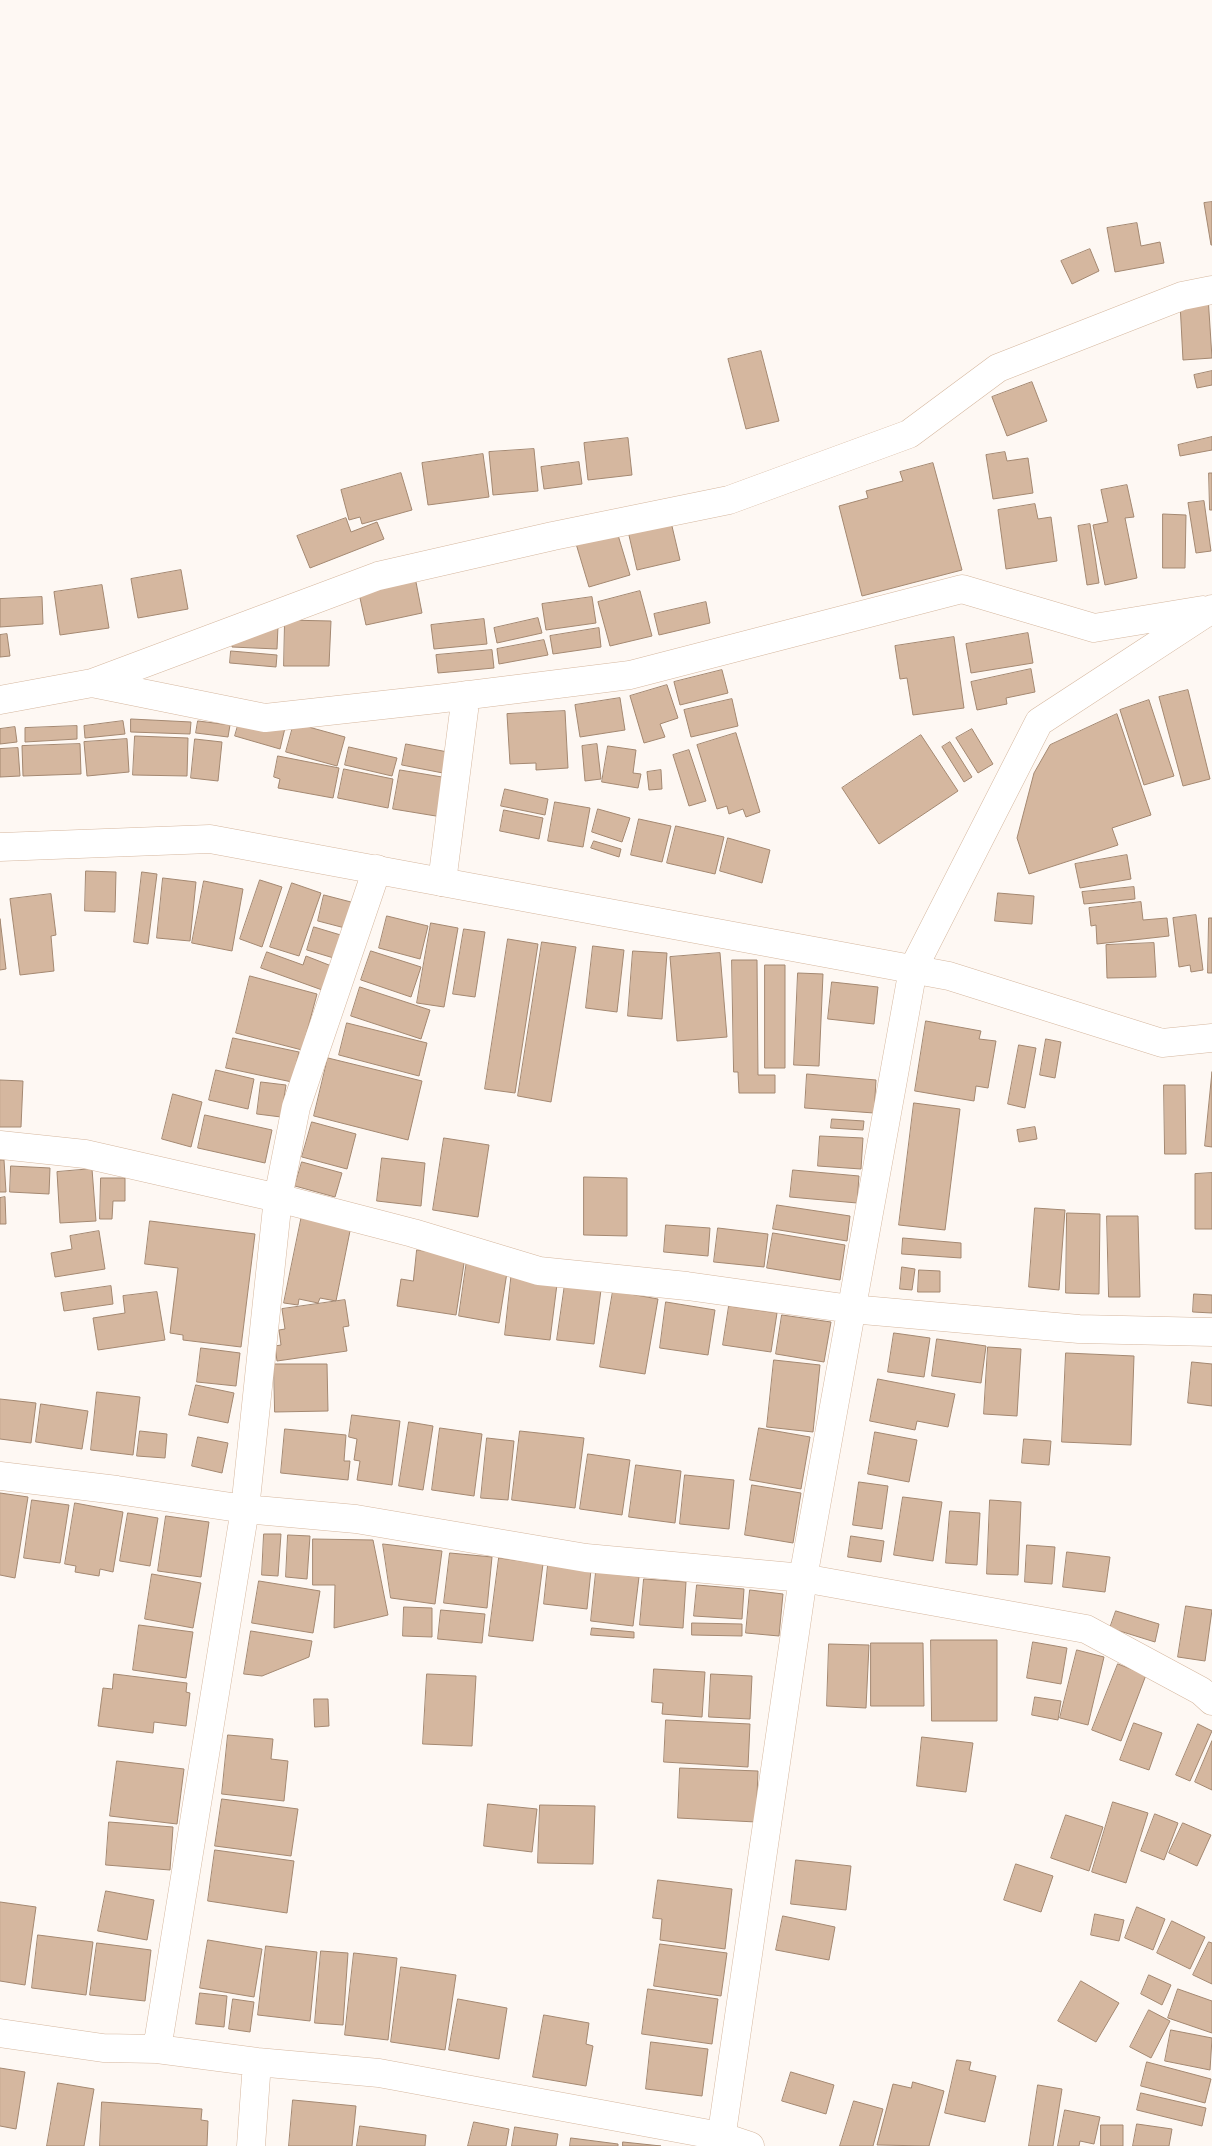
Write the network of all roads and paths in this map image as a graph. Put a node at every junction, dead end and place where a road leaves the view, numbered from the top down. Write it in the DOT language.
graph roads {
  1 [pos="1212,290"];
  2 [pos="1212,609"];
  3 [pos="92,683"];
  4 [pos="466,696"];
  5 [pos="0,700"];
  6 [pos="0,847"];
  7 [pos="377,869"];
  8 [pos="442,882"];
  9 [pos="913,969"];
  10 [pos="1212,1038"];
  11 [pos="0,1145"];
  12 [pos="278,1198"];
  13 [pos="851,1309"];
  14 [pos="1212,1332"];
  15 [pos="0,1476"];
  16 [pos="245,1509"];
  17 [pos="803,1578"];
  18 [pos="1212,1701"];
  19 [pos="0,2033"];
  20 [pos="157,2049"];
  21 [pos="257,2062"];
  22 [pos="720,2141"];
  23 [pos="251,2146"];
  24 [pos="750,2146"];
  1 -- 3 [label="street"];
  2 -- 4 [label="street"];
  2 -- 9 [label="street"];
  3 -- 4 [label="street"];
  3 -- 5 [label="street"];
  4 -- 8 [label="street"];
  6 -- 7 [label="street"];
  7 -- 8 [label="street"];
  7 -- 12 [label="street"];
  8 -- 9 [label="street"];
  9 -- 10 [label="street"];
  9 -- 13 [label="street"];
  11 -- 12 [label="street"];
  12 -- 13 [label="street"];
  12 -- 16 [label="street"];
  13 -- 14 [label="street"];
  13 -- 17 [label="street"];
  15 -- 16 [label="street"];
  16 -- 17 [label="street"];
  16 -- 20 [label="street"];
  17 -- 18 [label="street"];
  17 -- 22 [label="street"];
  19 -- 20 [label="street"];
  20 -- 21 [label="street"];
  21 -- 22 [label="street"];
  21 -- 23 [label="street"];
  22 -- 24 [label="street"];
}
